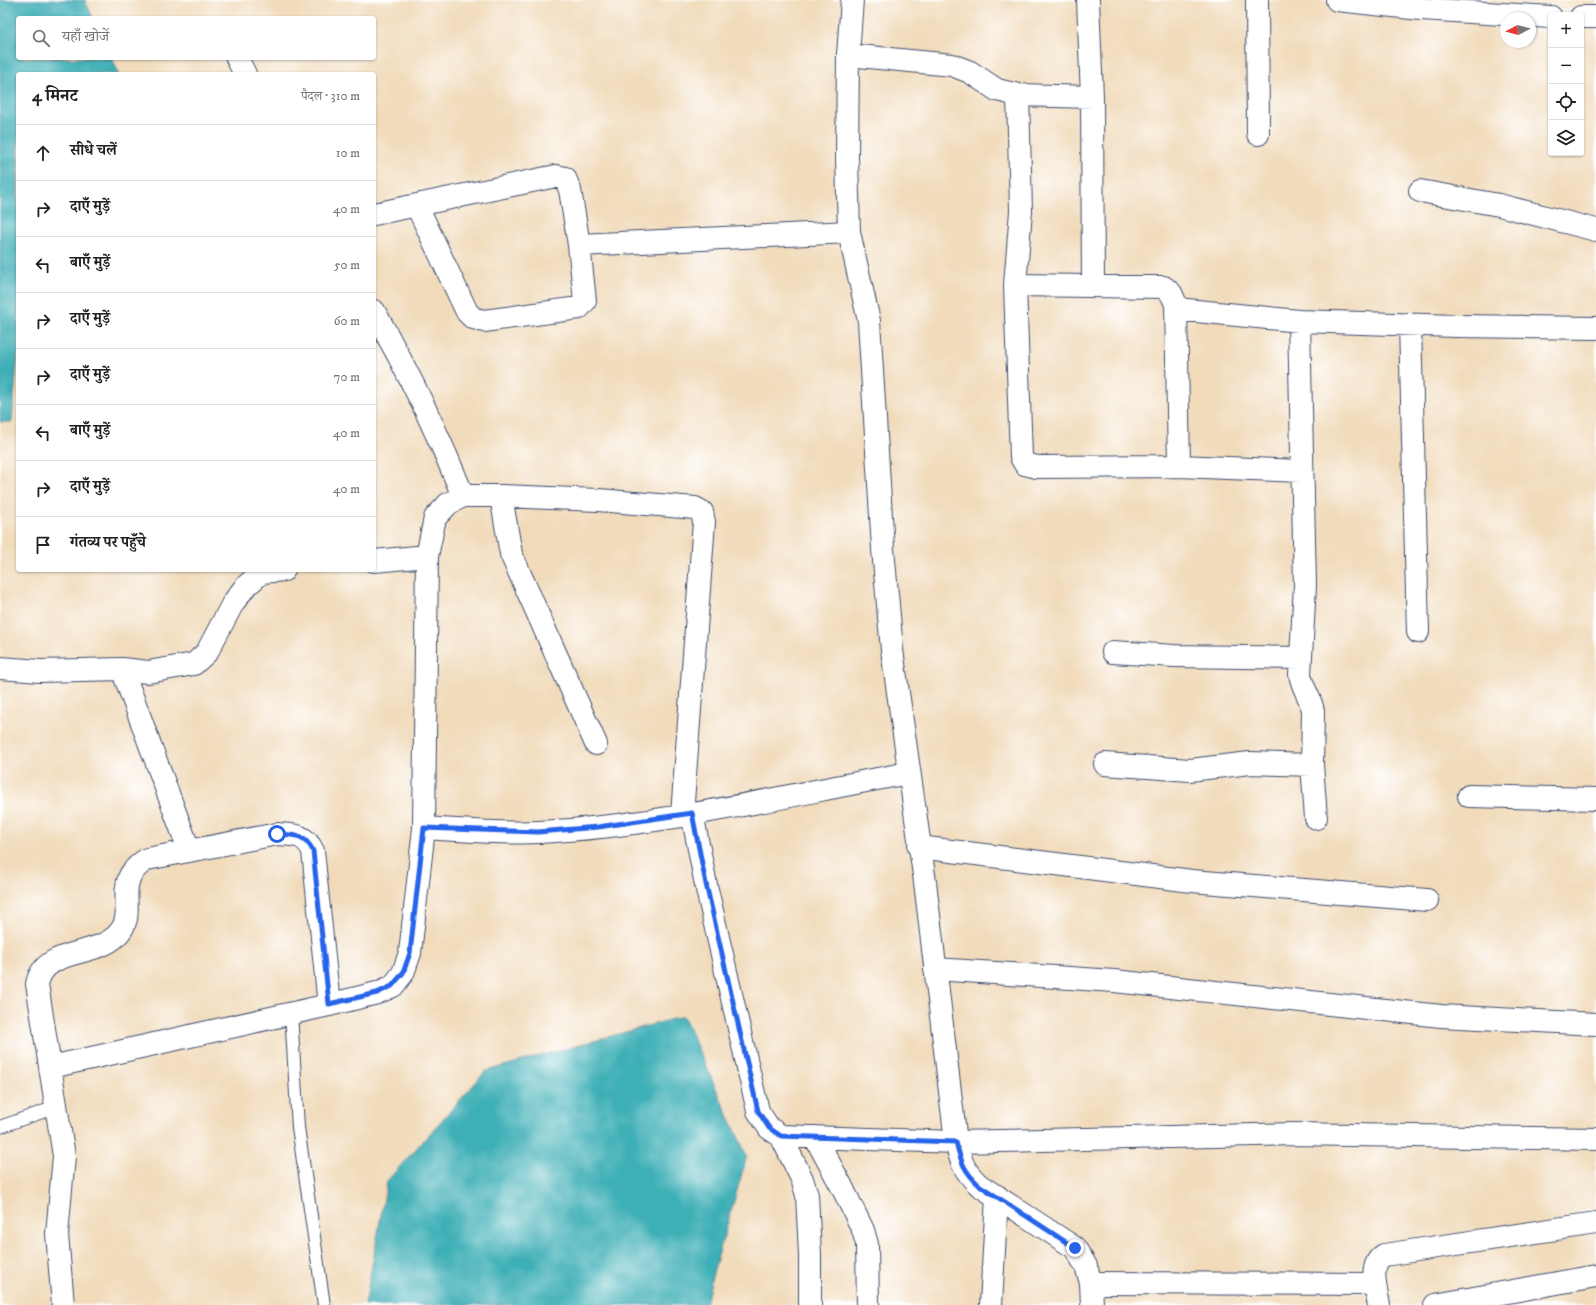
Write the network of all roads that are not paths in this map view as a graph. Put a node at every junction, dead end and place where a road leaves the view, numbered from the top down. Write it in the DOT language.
graph roads {
  1 [pos="852,0"];
  2 [pos="1088,0"];
  3 [pos="1257,0"];
  4 [pos="1337,0"];
  5 [pos="1548,17"];
  6 [pos="1584,17"];
  7 [pos="1596,17"];
  8 [pos="848,55"];
  9 [pos="238,60"];
  10 [pos="244,72"];
  11 [pos="1018,95"];
  12 [pos="1092,97"];
  13 [pos="1258,134"];
  14 [pos="1420,192"];
  15 [pos="417,206"];
  16 [pos="376,214"];
  17 [pos="1596,230"];
  18 [pos="849,232"];
  19 [pos="579,245"];
  20 [pos="1015,285"];
  21 [pos="1094,286"];
  22 [pos="1176,309"];
  23 [pos="376,315"];
  24 [pos="1299,321"];
  25 [pos="1410,324"];
  26 [pos="1596,328"];
  27 [pos="1179,466"];
  28 [pos="1301,471"];
  29 [pos="463,496"];
  30 [pos="501,496"];
  31 [pos="427,556"];
  32 [pos="376,561"];
  33 [pos="262,572"];
  34 [pos="1418,632"];
  35 [pos="1113,652"];
  36 [pos="1301,658"];
  37 [pos="0,668"];
  38 [pos="122,668"];
  39 [pos="596,744"];
  40 [pos="1105,764"];
  41 [pos="1312,765"];
  42 [pos="909,772"];
  43 [pos="1469,796"];
  44 [pos="1596,799"];
  45 [pos="687,814"];
  46 [pos="1316,818"];
  47 [pos="424,828"];
  48 [pos="919,847"];
  49 [pos="189,850"];
  50 [pos="1427,900"];
  51 [pos="935,969"];
  52 [pos="329,1004"];
  53 [pos="291,1013"];
  54 [pos="1596,1024"];
  55 [pos="51,1067"];
  56 [pos="56,1107"];
  57 [pos="0,1127"];
  58 [pos="781,1136"];
  59 [pos="815,1137"];
  60 [pos="1596,1139"];
  61 [pos="956,1142"];
  62 [pos="997,1196"];
  63 [pos="1596,1223"];
  64 [pos="1596,1276"];
  65 [pos="1092,1283"];
  66 [pos="1375,1284"];
  67 [pos="62,1305"];
  68 [pos="324,1305"];
  69 [pos="810,1305"];
  70 [pos="868,1305"];
  71 [pos="990,1305"];
  72 [pos="1092,1305"];
  73 [pos="1379,1305"];
  74 [pos="1435,1305"];
  1 -- 8 [label="street"];
  2 -- 12 [label="street"];
  3 -- 13 [label="street"];
  4 -- 5 [label="street"];
  6 -- 7 [label="street"];
  8 -- 11 [label="street"];
  8 -- 18 [label="street"];
  9 -- 10 [label="street"];
  11 -- 12 [label="street"];
  11 -- 20 [label="street"];
  12 -- 21 [label="street"];
  14 -- 17 [label="street"];
  15 -- 16 [label="street"];
  15 -- 19 [label="street"];
  15 -- 19 [label="street"];
  18 -- 19 [label="street"];
  18 -- 42 [label="street"];
  20 -- 21 [label="street"];
  20 -- 27 [label="street"];
  21 -- 22 [label="street"];
  22 -- 24 [label="street"];
  22 -- 27 [label="street"];
  23 -- 29 [label="street"];
  24 -- 25 [label="street"];
  24 -- 28 [label="street"];
  25 -- 26 [label="street"];
  25 -- 34 [label="street"];
  27 -- 28 [label="street"];
  28 -- 36 [label="street"];
  29 -- 30 [label="street"];
  29 -- 31 [label="street"];
  30 -- 39 [label="street"];
  30 -- 45 [label="street"];
  31 -- 32 [label="street"];
  31 -- 47 [label="street"];
  33 -- 38 [label="street"];
  35 -- 36 [label="street"];
  36 -- 41 [label="street"];
  37 -- 38 [label="street"];
  38 -- 49 [label="street"];
  40 -- 41 [label="street"];
  41 -- 46 [label="street"];
  42 -- 45 [label="street"];
  42 -- 48 [label="street"];
  43 -- 44 [label="street"];
  45 -- 47 [label="street"];
  45 -- 58 [label="street"];
  47 -- 52 [label="street"];
  48 -- 50 [label="street"];
  48 -- 51 [label="street"];
  49 -- 52 [label="street"];
  49 -- 55 [label="street"];
  51 -- 54 [label="street"];
  51 -- 61 [label="street"];
  52 -- 53 [label="street"];
  53 -- 55 [label="street"];
  53 -- 68 [label="lane"];
  55 -- 56 [label="street"];
  56 -- 57 [label="lane"];
  56 -- 67 [label="street"];
  58 -- 59 [label="street"];
  58 -- 69 [label="street"];
  59 -- 61 [label="street"];
  59 -- 70 [label="street"];
  60 -- 61 [label="street"];
  61 -- 62 [label="street"];
  62 -- 65 [label="street"];
  62 -- 71 [label="street"];
  63 -- 66 [label="street"];
  64 -- 74 [label="street"];
  65 -- 66 [label="street"];
  65 -- 72 [label="street"];
  66 -- 73 [label="street"];
}
